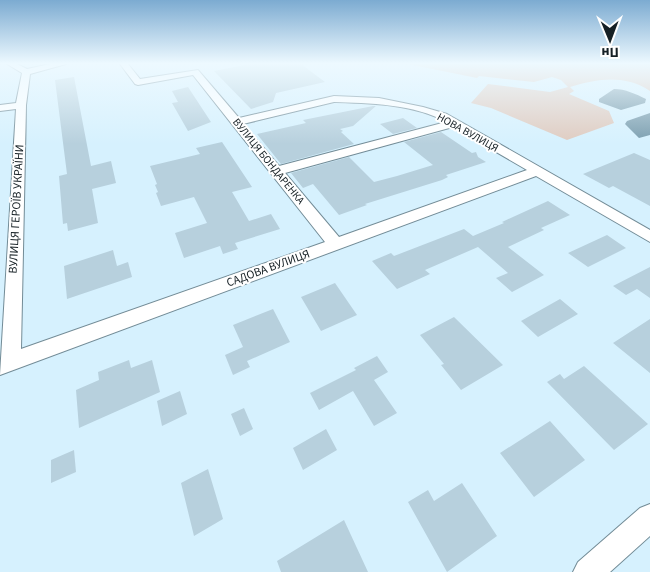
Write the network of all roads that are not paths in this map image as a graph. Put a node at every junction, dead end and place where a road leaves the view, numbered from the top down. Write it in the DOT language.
graph roads {
  1 [pos="23,91"];
  2 [pos="211,91"];
  3 [pos="21,105"];
  4 [pos="0,108"];
  5 [pos="237,122"];
  6 [pos="454,123"];
  7 [pos="276,171"];
  8 [pos="537,171"];
  9 [pos="650,237"];
  10 [pos="336,244"];
  11 [pos="5,364"];
  12 [pos="650,518"];
  13 [pos="588,572"];
  1 -- 3 [label="street, ВУЛИЦЯ ГЕРОЇВ УКРАЇНИ"];
  2 -- 5 [label="street, ВУЛИЦЯ БОНДАРЕНКА"];
  3 -- 4 [label="street"];
  3 -- 11 [label="street, ВУЛИЦЯ ГЕРОЇВ УКРАЇНИ"];
  5 -- 6 [label="street, НОВА ВУЛИЦЯ"];
  5 -- 7 [label="street, ВУЛИЦЯ БОНДАРЕНКА"];
  6 -- 7 [label="street"];
  6 -- 8 [label="street, НОВА ВУЛИЦЯ"];
  7 -- 10 [label="street, ВУЛИЦЯ БОНДАРЕНКА"];
  8 -- 9 [label="street, НОВА ВУЛИЦЯ"];
  8 -- 10 [label="street, САДОВА ВУЛИЦЯ"];
  10 -- 11 [label="street, САДОВА ВУЛИЦЯ"];
  12 -- 13 [label="street"];
}
